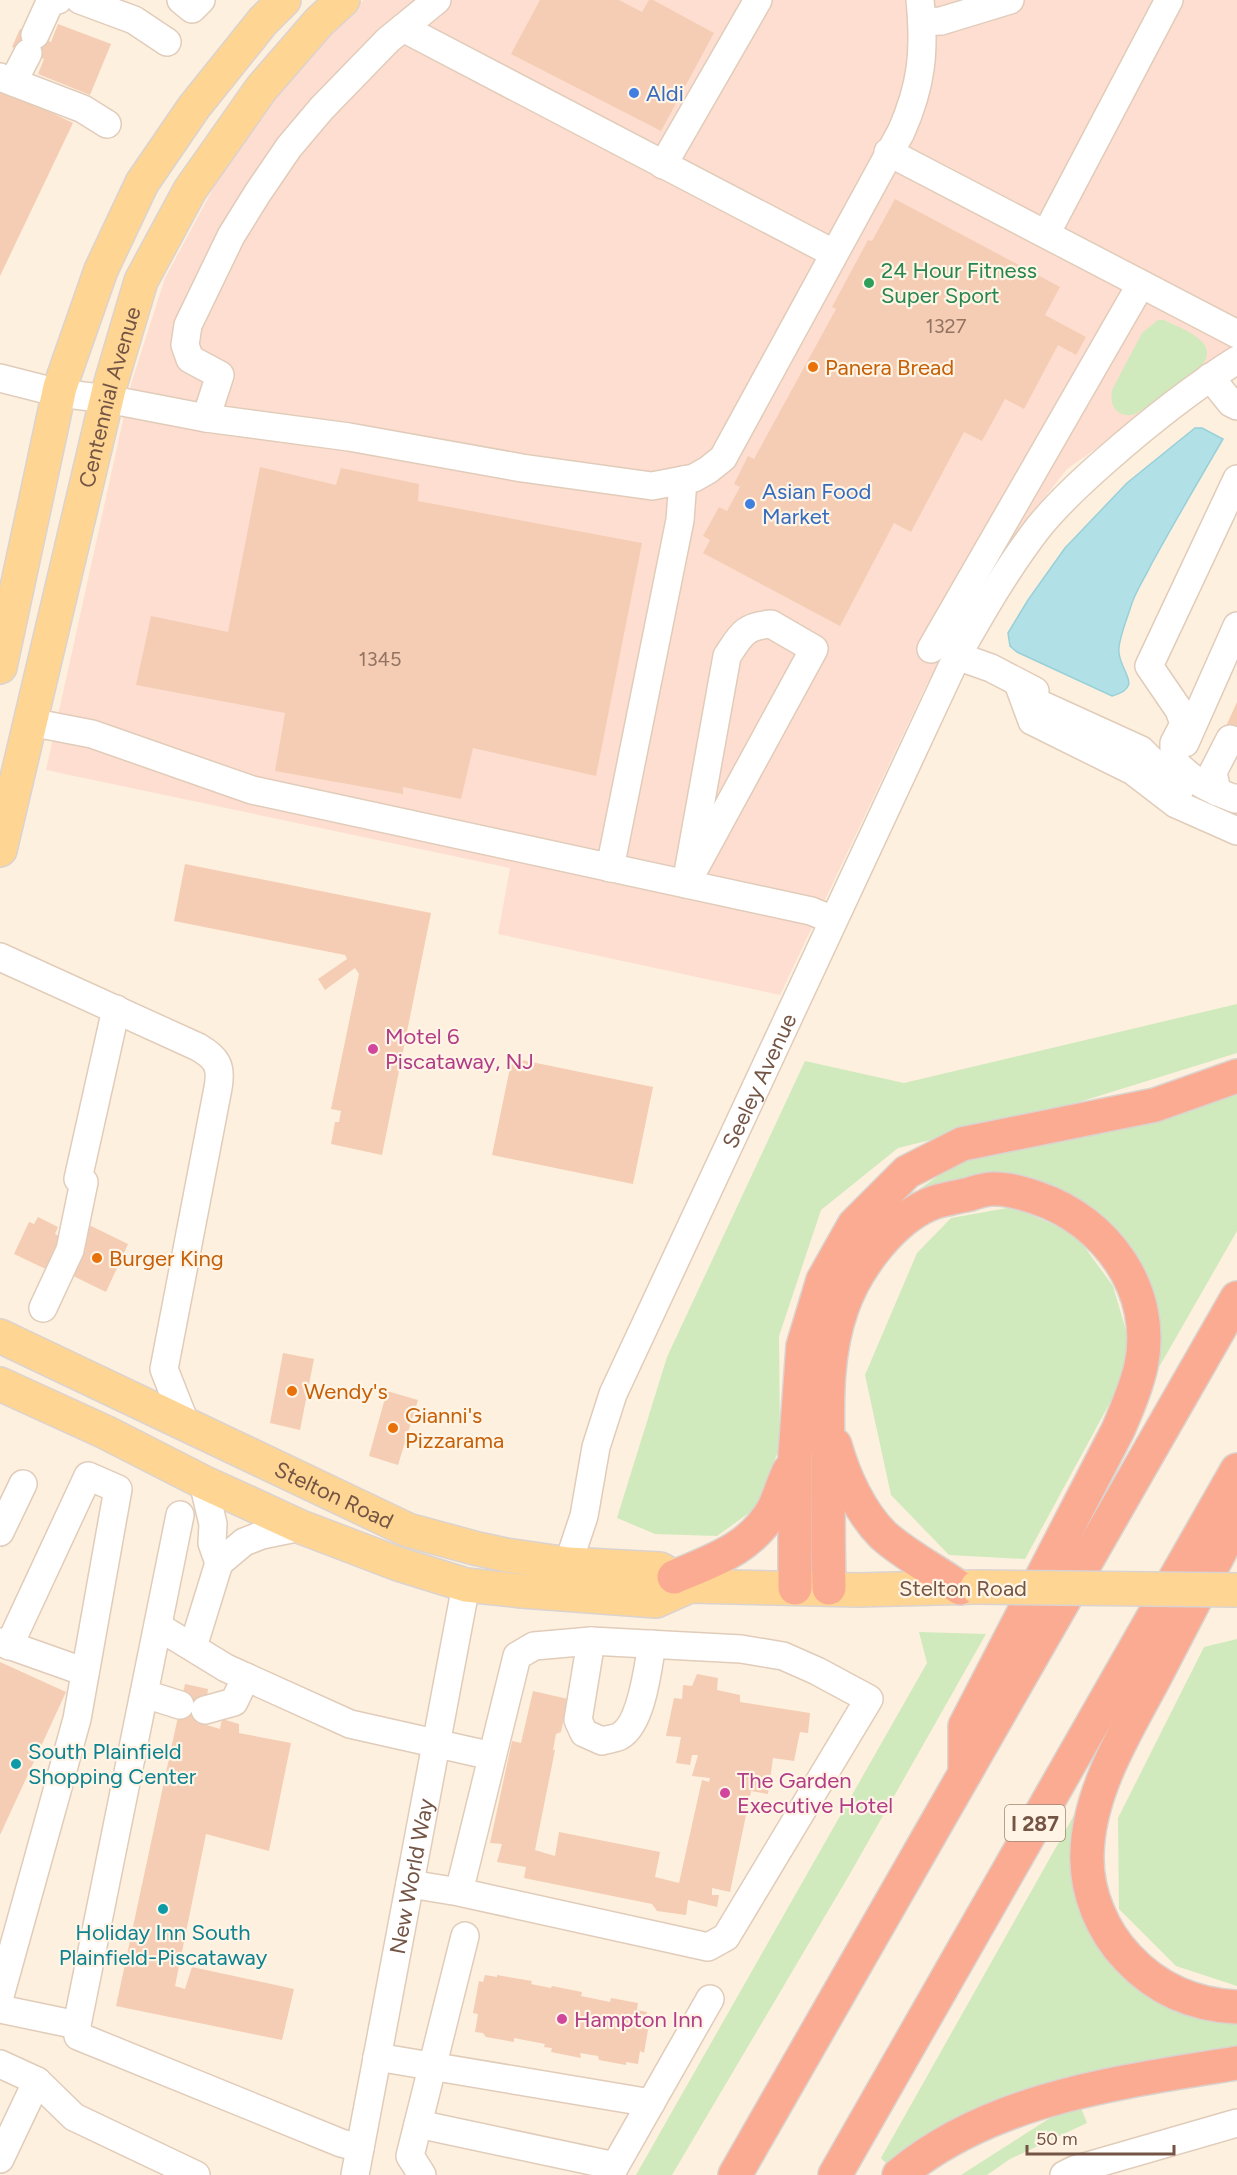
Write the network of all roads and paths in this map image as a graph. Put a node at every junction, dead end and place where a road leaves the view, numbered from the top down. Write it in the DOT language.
graph roads {
  1 [pos="58,0"];
  2 [pos="80,0"];
  3 [pos="181,0"];
  4 [pos="201,0"];
  5 [pos="284,0"];
  6 [pos="343,0"];
  7 [pos="437,0"];
  8 [pos="758,0"];
  9 [pos="1010,0"];
  10 [pos="1169,0"];
  11 [pos="921,11"];
  12 [pos="403,28"];
  13 [pos="167,42"];
  14 [pos="7,79"];
  15 [pos="107,124"];
  16 [pos="888,152"];
  17 [pos="663,165"];
  18 [pos="1046,234"];
  19 [pos="833,254"];
  20 [pos="1141,284"];
  21 [pos="1237,334"];
  22 [pos="1237,360"];
  23 [pos="1210,377"];
  24 [pos="0,378"];
  25 [pos="59,393"];
  26 [pos="107,399"];
  27 [pos="1237,406"];
  28 [pos="206,418"];
  29 [pos="1237,478"];
  30 [pos="683,480"];
  31 [pos="5,623"];
  32 [pos="1237,626"];
  33 [pos="931,649"];
  34 [pos="957,656"];
  35 [pos="0,667"];
  36 [pos="1018,683"];
  37 [pos="1206,695"];
  38 [pos="1179,710"];
  39 [pos="30,722"];
  40 [pos="1230,739"];
  41 [pos="1151,773"];
  42 [pos="1223,787"];
  43 [pos="1237,816"];
  44 [pos="1237,831"];
  45 [pos="0,850"];
  46 [pos="610,868"];
  47 [pos="686,884"];
  48 [pos="833,920"];
  49 [pos="0,957"];
  50 [pos="116,1009"];
  51 [pos="1237,1076"];
  52 [pos="1237,1298"];
  53 [pos="43,1308"];
  54 [pos="0,1336"];
  55 [pos="0,1384"];
  56 [pos="827,1416"];
  57 [pos="186,1425"];
  58 [pos="795,1455"];
  59 [pos="1237,1470"];
  60 [pos="203,1482"];
  61 [pos="23,1484"];
  62 [pos="180,1515"];
  63 [pos="1237,1519"];
  64 [pos="301,1527"];
  65 [pos="0,1532"];
  66 [pos="219,1563"];
  67 [pos="568,1564"];
  68 [pos="682,1581"];
  69 [pos="466,1585"];
  70 [pos="969,1587"];
  71 [pos="795,1588"];
  72 [pos="829,1588"];
  73 [pos="1237,1590"];
  74 [pos="159,1627"];
  75 [pos="591,1641"];
  76 [pos="4,1644"];
  77 [pos="652,1644"];
  78 [pos="193,1647"];
  79 [pos="85,1672"];
  80 [pos="246,1677"];
  81 [pos="145,1694"];
  82 [pos="436,1743"];
  83 [pos="492,1756"];
  84 [pos="965,1773"];
  85 [pos="410,1884"];
  86 [pos="459,1892"];
  87 [pos="465,1936"];
  88 [pos="0,1996"];
  89 [pos="710,1999"];
  90 [pos="1237,2007"];
  91 [pos="0,2009"];
  92 [pos="77,2025"];
  93 [pos="377,2057"];
  94 [pos="1237,2063"];
  95 [pos="0,2064"];
  96 [pos="433,2065"];
  97 [pos="37,2081"];
  98 [pos="651,2103"];
  99 [pos="1237,2123"];
  100 [pos="418,2124"];
  101 [pos="0,2159"];
  102 [pos="357,2163"];
  103 [pos="613,2170"];
  104 [pos="196,2175"];
  105 [pos="422,2175"];
  106 [pos="735,2175"];
  107 [pos="835,2175"];
  108 [pos="899,2175"];
  109 [pos="1064,2175"];
  1 -- 14 [label="street"];
  2 -- 13 [label="street"];
  3 -- 4 [label="street"];
  5 -- 25 [label="main road, Centennial Avenue"];
  6 -- 26 [label="main road, Centennial Avenue"];
  7 -- 12 [label="street"];
  8 -- 17 [label="street"];
  9 -- 11 [label="street"];
  10 -- 18 [label="street"];
  11 -- 16 [label="street"];
  12 -- 17 [label="street"];
  12 -- 28 [label="street"];
  14 -- 15 [label="street"];
  16 -- 18 [label="street"];
  16 -- 19 [label="street"];
  17 -- 19 [label="street"];
  18 -- 20 [label="street"];
  19 -- 30 [label="street"];
  20 -- 21 [label="street"];
  20 -- 33 [label="street"];
  22 -- 23 [label="street, Seeley Avenue"];
  23 -- 27 [label="street"];
  23 -- 34 [label="street, Seeley Avenue"];
  24 -- 25 [label="street"];
  25 -- 26 [label="street"];
  25 -- 31 [label="main road, Centennial Avenue"];
  26 -- 28 [label="street"];
  26 -- 39 [label="main road, Centennial Avenue"];
  28 -- 30 [label="street"];
  29 -- 38 [label="street"];
  30 -- 46 [label="street"];
  31 -- 35 [label="main road, Centennial Avenue"];
  32 -- 37 [label="street"];
  34 -- 36 [label="street"];
  34 -- 48 [label="street, Seeley Avenue"];
  36 -- 41 [label="street"];
  36 -- 41 [label="street"];
  37 -- 38 [label="street"];
  37 -- 42 [label="street"];
  38 -- 42 [label="street"];
  39 -- 45 [label="main road, Centennial Avenue"];
  39 -- 46 [label="street"];
  40 -- 42 [label="street"];
  41 -- 43 [label="street"];
  41 -- 44 [label="street"];
  46 -- 47 [label="street"];
  47 -- 47 [label="street"];
  47 -- 48 [label="street"];
  48 -- 67 [label="street, Seeley Avenue"];
  49 -- 50 [label="street"];
  50 -- 53 [label="street"];
  50 -- 57 [label="street"];
  51 -- 58 [label="highway"];
  52 -- 84 [label="highway"];
  54 -- 57 [label="main road, Stelton Road"];
  55 -- 60 [label="main road, Stelton Road"];
  56 -- 70 [label="highway"];
  56 -- 72 [label="highway"];
  56 -- 84 [label="highway"];
  57 -- 67 [label="main road, Stelton Road"];
  58 -- 68 [label="highway"];
  58 -- 71 [label="highway"];
  59 -- 107 [label="highway, I 287"];
  60 -- 64 [label="main road, Stelton Road"];
  60 -- 66 [label="street"];
  61 -- 65 [label="street"];
  62 -- 74 [label="street"];
  63 -- 90 [label="highway"];
  64 -- 66 [label="street"];
  64 -- 69 [label="main road, Stelton Road"];
  66 -- 78 [label="street"];
  67 -- 68 [label="main road, Stelton Road"];
  68 -- 69 [label="main road, Stelton Road"];
  68 -- 71 [label="main road, Stelton Road"];
  69 -- 82 [label="street, New World Way"];
  70 -- 72 [label="main road, Stelton Road"];
  70 -- 73 [label="main road, Stelton Road, bridge"];
  71 -- 72 [label="main road, Stelton Road"];
  74 -- 78 [label="street"];
  74 -- 81 [label="street"];
  75 -- 77 [label="street"];
  75 -- 77 [label="street"];
  75 -- 83 [label="street"];
  76 -- 79 [label="street"];
  76 -- 79 [label="street"];
  77 -- 86 [label="street"];
  78 -- 80 [label="street"];
  79 -- 88 [label="street"];
  80 -- 81 [label="street"];
  80 -- 82 [label="street"];
  81 -- 92 [label="street"];
  82 -- 83 [label="street"];
  82 -- 85 [label="street, New World Way"];
  83 -- 86 [label="street"];
  84 -- 106 [label="highway"];
  85 -- 86 [label="street"];
  85 -- 93 [label="street, New World Way"];
  87 -- 96 [label="street"];
  89 -- 98 [label="street"];
  91 -- 92 [label="street"];
  92 -- 102 [label="street"];
  93 -- 96 [label="street"];
  93 -- 102 [label="street, New World Way"];
  94 -- 108 [label="highway"];
  95 -- 97 [label="street"];
  96 -- 98 [label="street"];
  96 -- 100 [label="street"];
  97 -- 101 [label="street"];
  97 -- 104 [label="street"];
  98 -- 103 [label="street"];
  99 -- 109 [label="street"];
  100 -- 103 [label="street"];
  100 -- 105 [label="street"];
}
